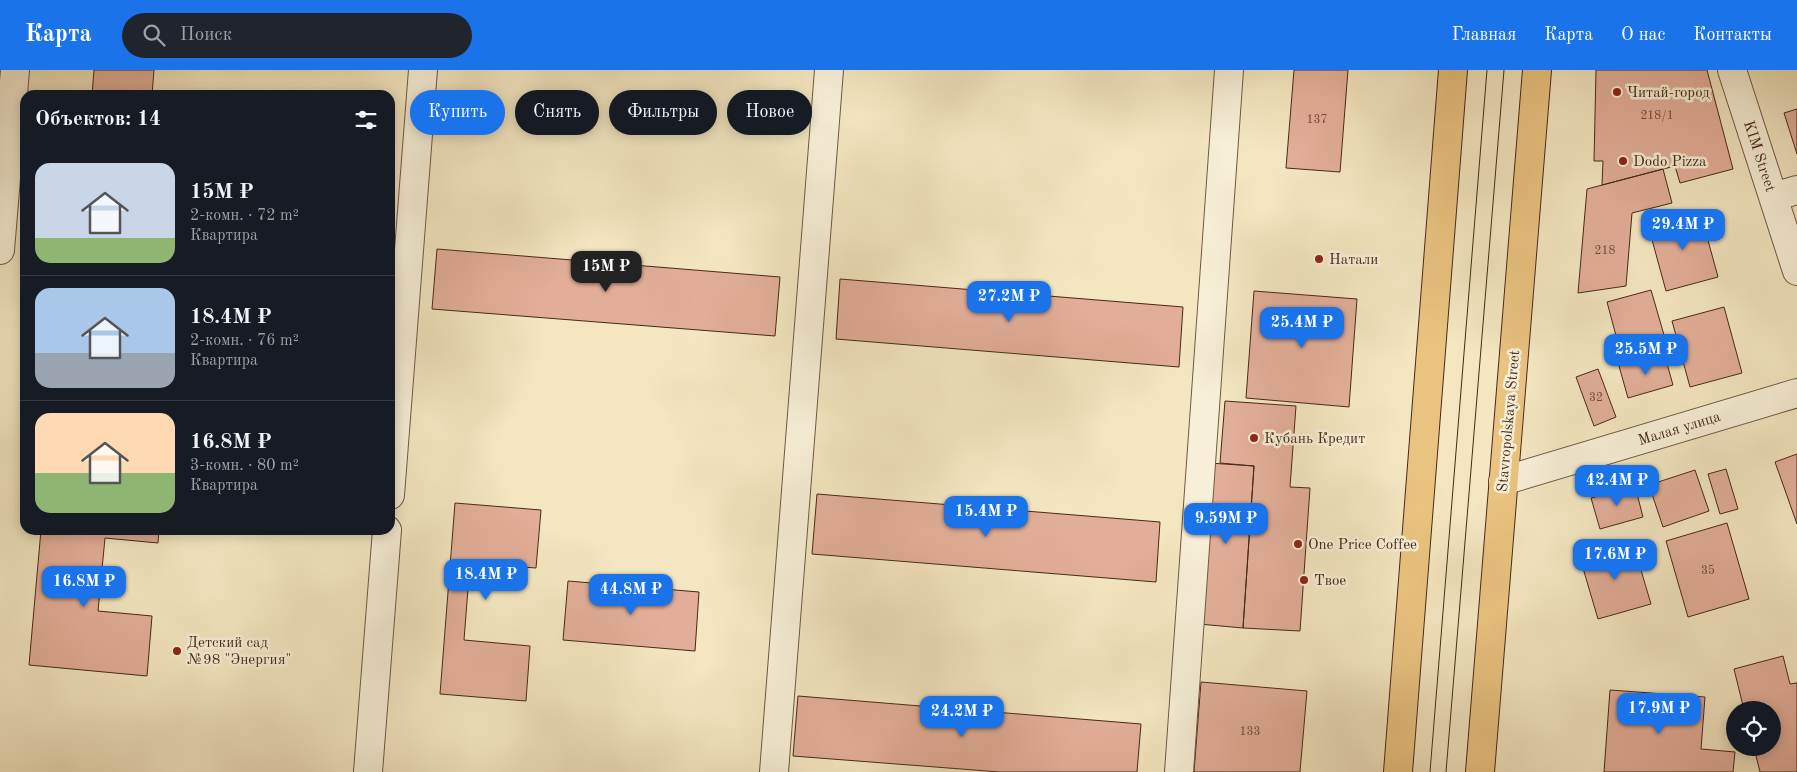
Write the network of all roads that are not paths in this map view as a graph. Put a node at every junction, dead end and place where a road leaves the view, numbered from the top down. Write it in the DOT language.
graph roads {
  1 [pos="15,70"];
  2 [pos="423,70"];
  3 [pos="829,70"];
  4 [pos="1230,70"];
  5 [pos="1453,70"];
  6 [pos="1537,70"];
  7 [pos="1732,70"];
  8 [pos="1785,194"];
  9 [pos="0,250"];
  10 [pos="1797,272"];
  11 [pos="1797,393"];
  12 [pos="395,431"];
  13 [pos="1503,481"];
  14 [pos="387,535"];
  15 [pos="368,772"];
  16 [pos="774,772"];
  17 [pos="1179,772"];
  18 [pos="1398,772"];
  19 [pos="1480,772"];
  1 -- 9 [label="street"];
  2 -- 12 [label="street"];
  3 -- 16 [label="street"];
  4 -- 17 [label="street"];
  5 -- 18 [label="main road"];
  6 -- 13 [label="main road, Stavropolskaya Street"];
  7 -- 8 [label="street, KIM Street"];
  8 -- 10 [label="street, KIM Street"];
  11 -- 13 [label="street, Малая улица"];
  13 -- 19 [label="main road, Stavropolskaya Street"];
  14 -- 15 [label="street"];
}
